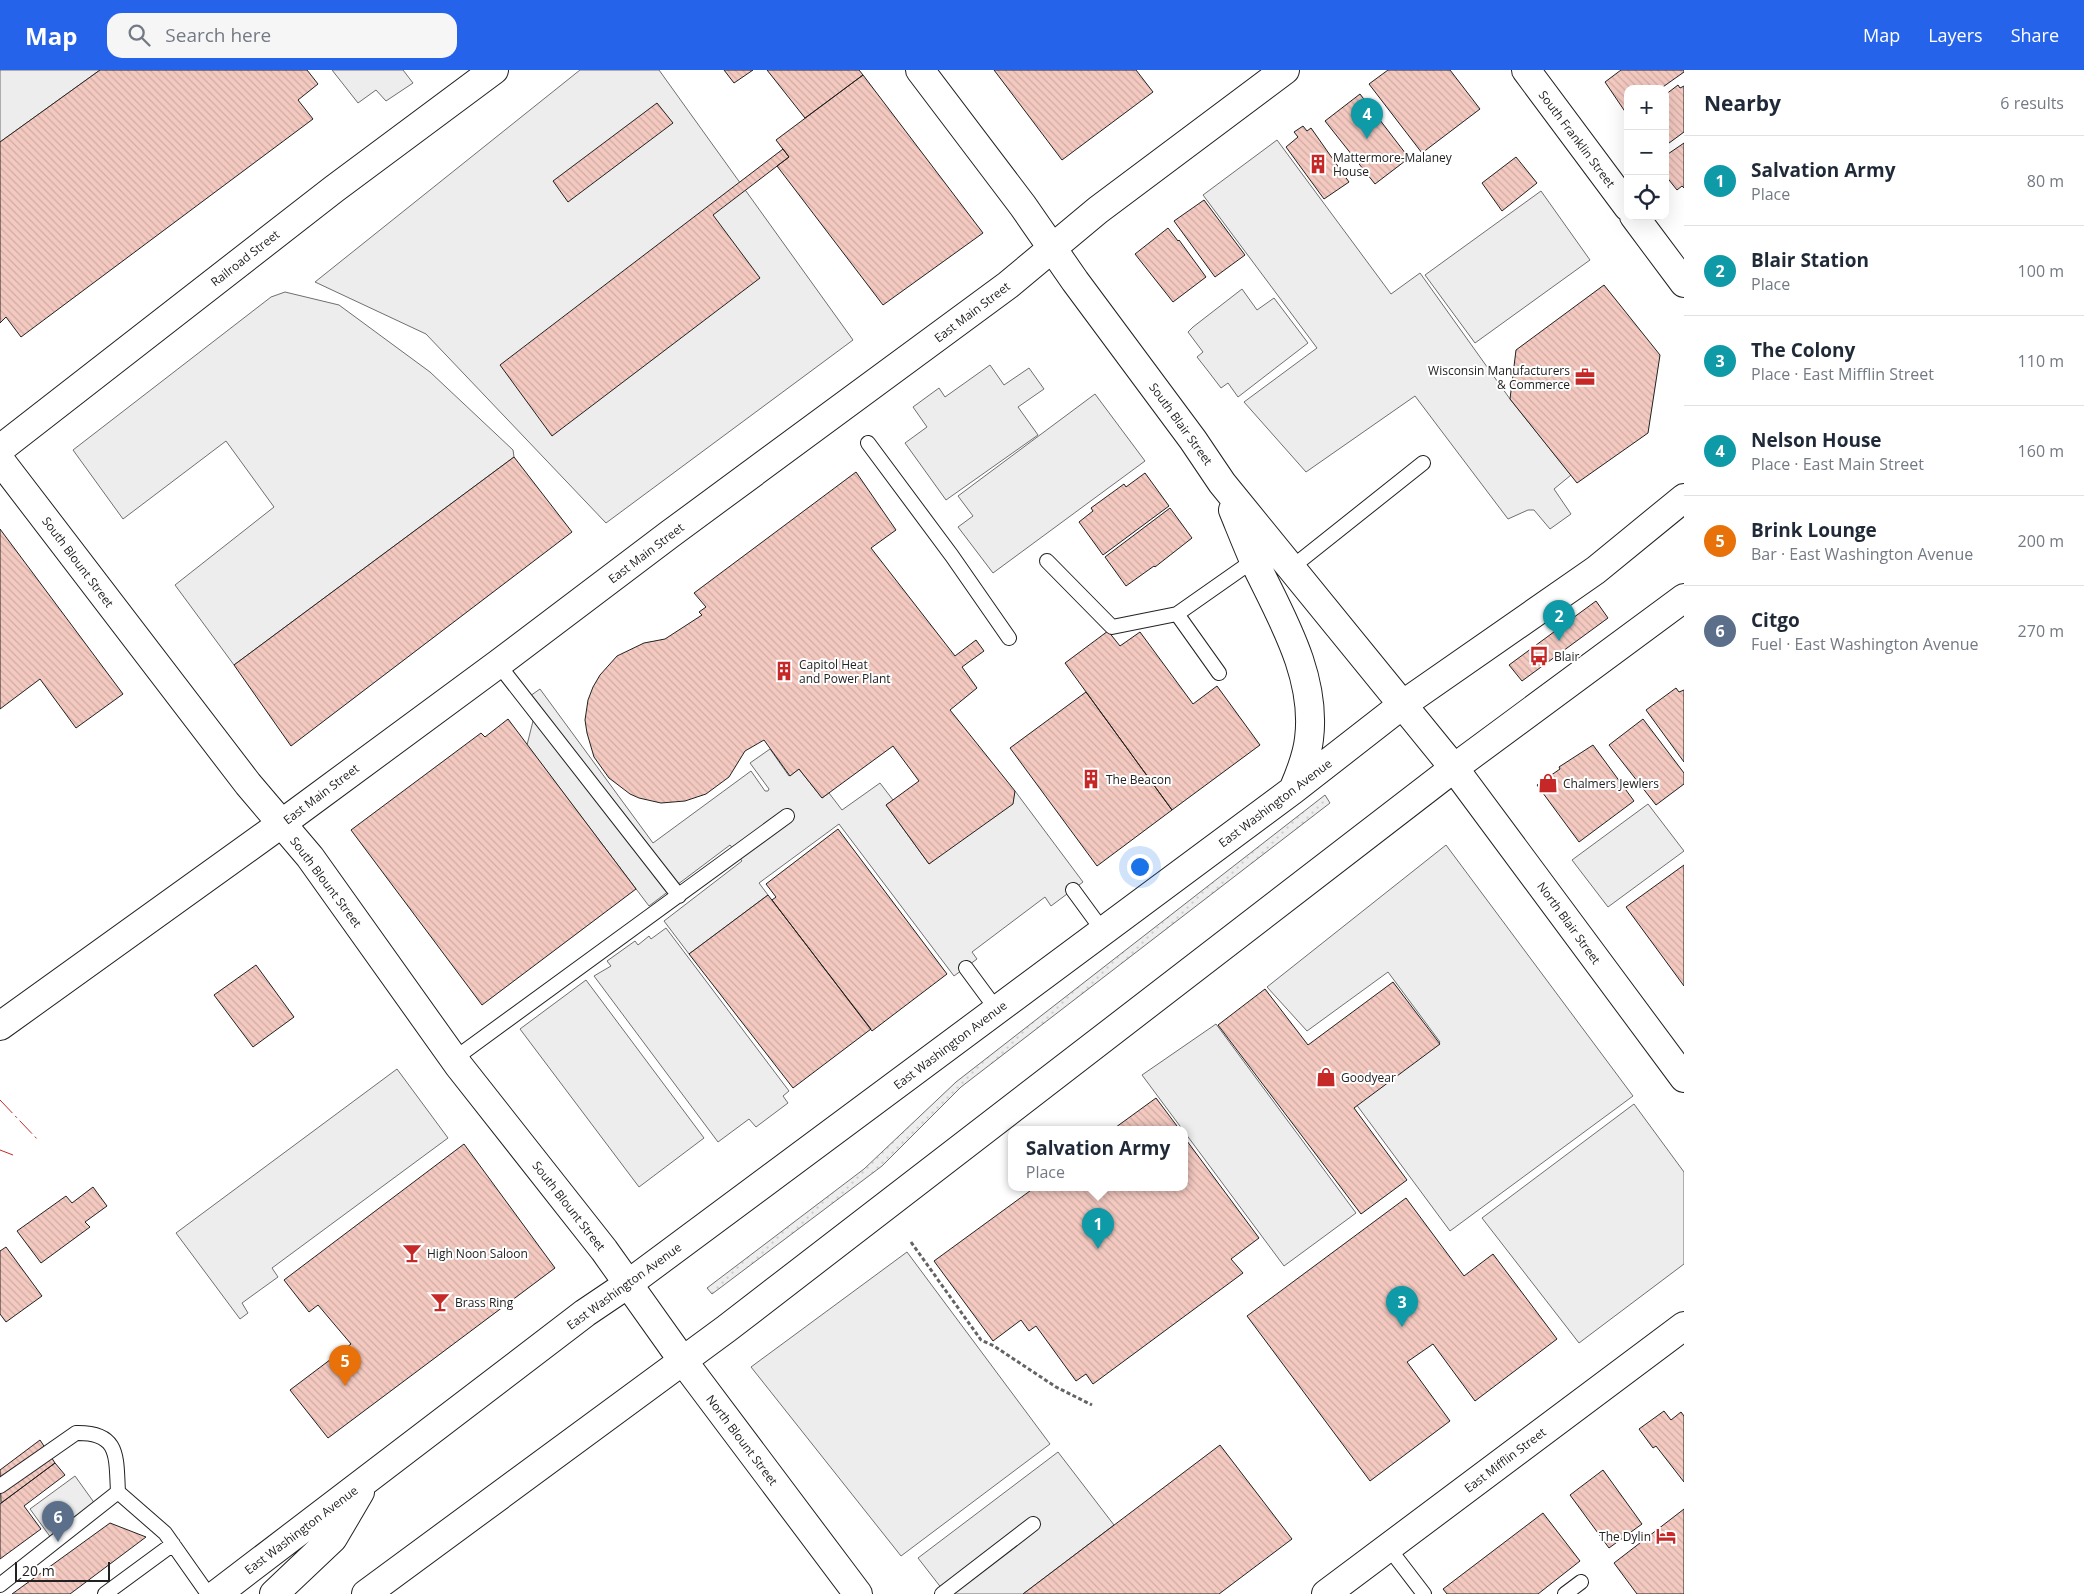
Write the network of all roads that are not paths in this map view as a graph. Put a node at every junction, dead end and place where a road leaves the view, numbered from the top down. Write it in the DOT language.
graph roads {
  1 [pos="494,70"];
  2 [pos="920,70"];
  3 [pos="1285,70"];
  4 [pos="1526,70"];
  5 [pos="1624,202"];
  6 [pos="1637,220"];
  7 [pos="1054,248"];
  8 [pos="1684,283"];
  9 [pos="868,443"];
  10 [pos="0,449"];
  11 [pos="0,460"];
  12 [pos="1423,463"];
  13 [pos="1222,483"];
  14 [pos="1684,498"];
  15 [pos="1254,560"];
  16 [pos="1047,561"];
  17 [pos="1291,568"];
  18 [pos="1684,598"];
  19 [pos="1177,614"];
  20 [pos="1009,638"];
  21 [pos="498,664"];
  22 [pos="1219,673"];
  23 [pos="1402,705"];
  24 [pos="1454,768"];
  25 [pos="1293,790"];
  26 [pos="787,816"];
  27 [pos="281,824"];
  28 [pos="1073,890"];
  29 [pos="679,896"];
  30 [pos="1103,931"];
  31 [pos="966,968"];
  32 [pos="997,1010"];
  33 [pos="0,1026"];
  34 [pos="454,1059"];
  35 [pos="1684,1078"];
  36 [pos="628,1284"];
  37 [pos="1684,1326"];
  38 [pos="683,1361"];
  39 [pos="367,1480"];
  40 [pos="0,1486"];
  41 [pos="118,1492"];
  42 [pos="1033,1524"];
  43 [pos="173,1544"];
  44 [pos="1388,1547"];
  45 [pos="1581,1582"];
  46 [pos="0,1585"];
  47 [pos="105,1594"];
  48 [pos="208,1594"];
  49 [pos="217,1594"];
  50 [pos="274,1594"];
  51 [pos="366,1594"];
  52 [pos="858,1594"];
  53 [pos="942,1594"];
  54 [pos="1326,1594"];
  55 [pos="1424,1594"];
  56 [pos="1565,1594"];
  1 -- 10 [label="street, Railroad Street"];
  2 -- 7 [label="street, South Blair Street"];
  3 -- 7 [label="street, East Main Street"];
  4 -- 5 [label="street, South Franklin Street"];
  6 -- 8 [label="street"];
  7 -- 13 [label="street, South Blair Street"];
  7 -- 21 [label="street, East Main Street"];
  9 -- 20 [label="lane"];
  11 -- 27 [label="street, South Blount Street"];
  12 -- 17 [label="lane"];
  13 -- 15 [label="street"];
  13 -- 17 [label="street, South Blair Street"];
  14 -- 23 [label="street, East Washington Avenue"];
  15 -- 19 [label="lane"];
  15 -- 25 [label="street"];
  16 -- 19 [label="lane"];
  17 -- 23 [label="street, South Blair Street"];
  18 -- 24 [label="street"];
  19 -- 22 [label="lane"];
  21 -- 27 [label="street, East Main Street"];
  21 -- 29 [label="lane"];
  23 -- 24 [label="street, South Blair Street"];
  23 -- 25 [label="street, East Washington Avenue"];
  24 -- 35 [label="street, North Blair Street"];
  24 -- 38 [label="street"];
  25 -- 30 [label="street, East Washington Avenue"];
  26 -- 29 [label="lane"];
  27 -- 33 [label="street, East Main Street"];
  27 -- 34 [label="street, South Blount Street"];
  28 -- 30 [label="lane"];
  29 -- 34 [label="lane"];
  30 -- 32 [label="street, East Washington Avenue"];
  31 -- 32 [label="lane"];
  32 -- 36 [label="street, East Washington Avenue"];
  34 -- 36 [label="street, South Blount Street"];
  36 -- 38 [label="street, North Blount Street"];
  36 -- 39 [label="street, East Washington Avenue"];
  37 -- 44 [label="street, East Mifflin Street"];
  38 -- 51 [label="street"];
  38 -- 52 [label="street, North Blount Street"];
  39 -- 49 [label="street, East Washington Avenue"];
  39 -- 50 [label="street"];
  40 -- 41 [label="lane"];
  41 -- 43 [label="lane"];
  41 -- 46 [label="lane"];
  42 -- 53 [label="lane"];
  43 -- 47 [label="lane"];
  43 -- 48 [label="lane"];
  44 -- 54 [label="street, East Mifflin Street"];
  44 -- 55 [label="lane"];
  45 -- 56 [label="lane"];
}
